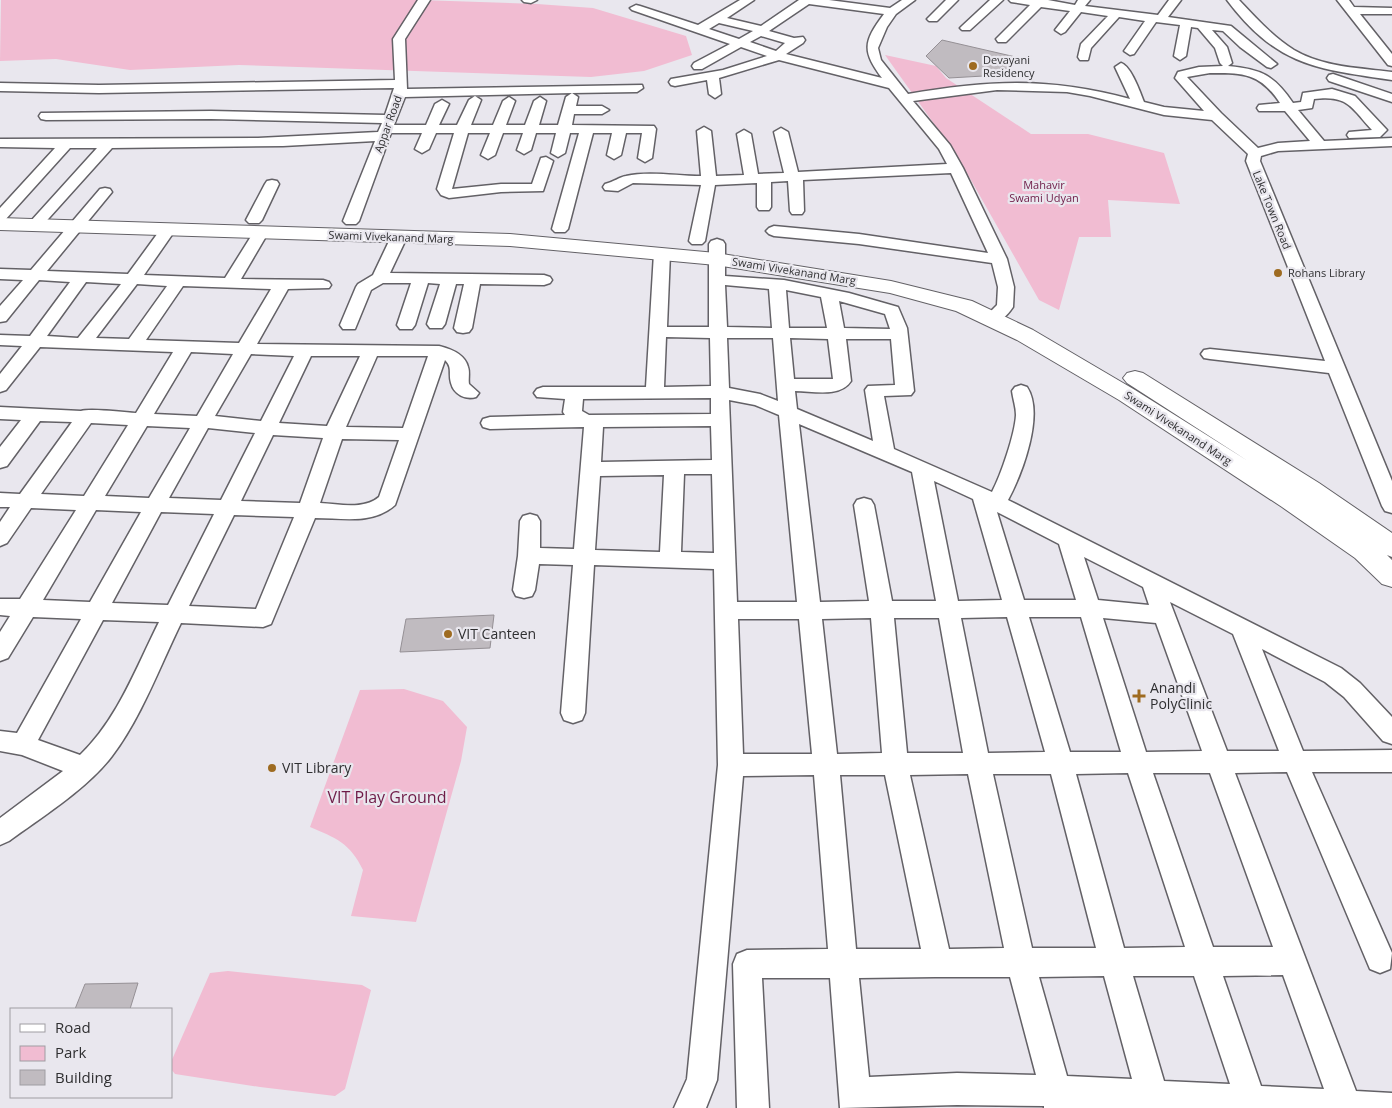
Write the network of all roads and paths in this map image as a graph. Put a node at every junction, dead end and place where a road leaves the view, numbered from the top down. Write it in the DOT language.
graph roads {
  1 [pos="424,0"];
  2 [pos="646,0"];
  3 [pos="748,0"];
  4 [pos="806,0"];
  5 [pos="909,0"];
  6 [pos="952,0"];
  7 [pos="997,0"];
  8 [pos="1015,0"];
  9 [pos="1175,0"];
  10 [pos="1233,0"];
  11 [pos="1343,0"];
  12 [pos="1041,2"];
  13 [pos="1081,4"];
  14 [pos="1351,10"];
  15 [pos="892,12"];
  16 [pos="1125,12"];
  17 [pos="1392,12"];
  18 [pos="717,19"];
  19 [pos="933,19"];
  20 [pos="1157,19"];
  21 [pos="1186,22"];
  22 [pos="1201,24"];
  23 [pos="966,28"];
  24 [pos="700,29"];
  25 [pos="1061,30"];
  26 [pos="762,31"];
  27 [pos="1370,33"];
  28 [pos="1385,34"];
  29 [pos="1002,39"];
  30 [pos="741,43"];
  31 [pos="1130,51"];
  32 [pos="779,56"];
  33 [pos="1180,56"];
  34 [pos="1084,57"];
  35 [pos="1226,63"];
  36 [pos="1271,64"];
  37 [pos="698,66"];
  38 [pos="1391,66"];
  39 [pos="1121,67"];
  40 [pos="26,76"];
  41 [pos="713,76"];
  42 [pos="1331,77"];
  43 [pos="675,82"];
  44 [pos="893,85"];
  45 [pos="0,87"];
  46 [pos="18,87"];
  47 [pos="400,88"];
  48 [pos="637,88"];
  49 [pos="715,94"];
  50 [pos="1392,98"];
  51 [pos="904,99"];
  52 [pos="475,100"];
  53 [pos="509,101"];
  54 [pos="540,101"];
  55 [pos="442,104"];
  56 [pos="1138,105"];
  57 [pos="598,106"];
  58 [pos="1289,106"];
  59 [pos="1264,108"];
  60 [pos="46,116"];
  61 [pos="1216,116"];
  62 [pos="386,128"];
  63 [pos="432,129"];
  64 [pos="462,129"];
  65 [pos="499,129"];
  66 [pos="531,129"];
  67 [pos="565,129"];
  68 [pos="587,129"];
  69 [pos="620,129"];
  70 [pos="704,131"];
  71 [pos="781,132"];
  72 [pos="744,134"];
  73 [pos="1317,141"];
  74 [pos="1392,142"];
  75 [pos="0,143"];
  76 [pos="66,144"];
  77 [pos="108,144"];
  78 [pos="422,149"];
  79 [pos="524,150"];
  80 [pos="1255,153"];
  81 [pos="488,155"];
  82 [pos="614,155"];
  83 [pos="645,158"];
  84 [pos="956,168"];
  85 [pos="792,177"];
  86 [pos="758,179"];
  87 [pos="708,181"];
  88 [pos="272,184"];
  89 [pos="610,187"];
  90 [pos="105,192"];
  91 [pos="764,207"];
  92 [pos="797,211"];
  93 [pos="0,217"];
  94 [pos="351,222"];
  95 [pos="0,224"];
  96 [pos="35,225"];
  97 [pos="76,226"];
  98 [pos="115,227"];
  99 [pos="257,227"];
  100 [pos="168,229"];
  101 [pos="560,229"];
  102 [pos="774,231"];
  103 [pos="399,237"];
  104 [pos="662,253"];
  105 [pos="711,256"];
  106 [pos="999,259"];
  107 [pos="0,274"];
  108 [pos="35,276"];
  109 [pos="82,277"];
  110 [pos="380,278"];
  111 [pos="133,279"];
  112 [pos="421,279"];
  113 [pos="449,279"];
  114 [pos="473,279"];
  115 [pos="544,280"];
  116 [pos="178,281"];
  117 [pos="230,284"];
  118 [pos="777,284"];
  119 [pos="282,285"];
  120 [pos="323,285"];
  121 [pos="829,294"];
  122 [pos="998,313"];
  123 [pos="0,317"];
  124 [pos="436,324"];
  125 [pos="406,325"];
  126 [pos="349,326"];
  127 [pos="463,328"];
  128 [pos="658,332"];
  129 [pos="718,332"];
  130 [pos="781,332"];
  131 [pos="836,334"];
  132 [pos="899,334"];
  133 [pos="0,340"];
  134 [pos="35,341"];
  135 [pos="83,343"];
  136 [pos="134,345"];
  137 [pos="185,347"];
  138 [pos="245,349"];
  139 [pos="305,351"];
  140 [pos="371,351"];
  141 [pos="439,351"];
  142 [pos="1210,354"];
  143 [pos="1336,368"];
  144 [pos="786,385"];
  145 [pos="0,386"];
  146 [pos="843,390"];
  147 [pos="874,390"];
  148 [pos="1021,391"];
  149 [pos="574,392"];
  150 [pos="655,392"];
  151 [pos="720,392"];
  152 [pos="470,393"];
  153 [pos="543,393"];
  154 [pos="788,412"];
  155 [pos="0,413"];
  156 [pos="35,414"];
  157 [pos="87,415"];
  158 [pos="143,418"];
  159 [pos="720,420"];
  160 [pos="203,421"];
  161 [pos="591,421"];
  162 [pos="490,423"];
  163 [pos="266,428"];
  164 [pos="334,433"];
  165 [pos="411,434"];
  166 [pos="885,453"];
  167 [pos="0,461"];
  168 [pos="722,467"];
  169 [pos="674,468"];
  170 [pos="921,468"];
  171 [pos="591,469"];
  172 [pos="989,499"];
  173 [pos="0,500"];
  174 [pos="25,501"];
  175 [pos="89,503"];
  176 [pos="864,505"];
  177 [pos="154,506"];
  178 [pos="1392,506"];
  179 [pos="227,508"];
  180 [pos="307,510"];
  181 [pos="530,521"];
  182 [pos="0,538"];
  183 [pos="1068,539"];
  184 [pos="1392,547"];
  185 [pos="528,556"];
  186 [pos="585,556"];
  187 [pos="670,559"];
  188 [pos="724,561"];
  189 [pos="1392,577"];
  190 [pos="1152,582"];
  191 [pos="524,590"];
  192 [pos="0,607"];
  193 [pos="28,608"];
  194 [pos="1090,608"];
  195 [pos="809,610"];
  196 [pos="882,610"];
  197 [pos="950,610"];
  198 [pos="1016,610"];
  199 [pos="97,611"];
  200 [pos="726,611"];
  201 [pos="175,614"];
  202 [pos="1164,615"];
  203 [pos="1242,628"];
  204 [pos="0,652"];
  205 [pos="573,713"];
  206 [pos="1392,734"];
  207 [pos="12,743"];
  208 [pos="1295,761"];
  209 [pos="1137,762"];
  210 [pos="1219,762"];
  211 [pos="1061,763"];
  212 [pos="826,764"];
  213 [pos="895,764"];
  214 [pos="978,764"];
  215 [pos="731,765"];
  216 [pos="1390,766"];
  217 [pos="84,768"];
  218 [pos="0,833"];
  219 [pos="1380,959"];
  220 [pos="1204,961"];
  221 [pos="1292,961"];
  222 [pos="1114,962"];
  223 [pos="1021,963"];
  224 [pos="843,964"];
  225 [pos="938,964"];
  226 [pos="959,1099"];
  227 [pos="1058,1099"];
  228 [pos="856,1100"];
  229 [pos="1154,1102"];
  230 [pos="1252,1104"];
  231 [pos="1346,1107"];
  232 [pos="690,1108"];
  233 [pos="753,1108"];
  234 [pos="1392,1108"];
  1 -- 47 [label="street, Appar Road"];
  2 -- 24 [label="street"];
  3 -- 18 [label="street"];
  4 -- 15 [label="street"];
  4 -- 26 [label="street"];
  5 -- 15 [label="street"];
  6 -- 19 [label="street"];
  7 -- 23 [label="street"];
  8 -- 12 [label="street"];
  9 -- 20 [label="street"];
  10 -- 38 [label="street"];
  11 -- 14 [label="street"];
  12 -- 13 [label="street"];
  12 -- 29 [label="street"];
  13 -- 16 [label="street"];
  13 -- 25 [label="street"];
  14 -- 17 [label="street"];
  14 -- 27 [label="street"];
  15 -- 44 [label="street"];
  16 -- 20 [label="street"];
  16 -- 34 [label="street"];
  18 -- 24 [label="street"];
  18 -- 26 [label="street"];
  20 -- 21 [label="street"];
  20 -- 31 [label="street"];
  21 -- 22 [label="street"];
  21 -- 33 [label="street"];
  22 -- 35 [label="street"];
  22 -- 36 [label="street"];
  24 -- 30 [label="street"];
  26 -- 30 [label="street"];
  26 -- 32 [label="street"];
  27 -- 28 [label="street"];
  27 -- 38 [label="street"];
  30 -- 32 [label="street"];
  30 -- 37 [label="street"];
  32 -- 41 [label="street"];
  32 -- 44 [label="street"];
  39 -- 56 [label="street"];
  40 -- 46 [label="street"];
  41 -- 43 [label="street"];
  41 -- 49 [label="street"];
  42 -- 50 [label="street"];
  44 -- 51 [label="street"];
  45 -- 46 [label="street"];
  46 -- 47 [label="street"];
  47 -- 48 [label="street"];
  47 -- 62 [label="street, Appar Road"];
  51 -- 56 [label="street"];
  51 -- 84 [label="street"];
  52 -- 64 [label="street"];
  53 -- 65 [label="street"];
  54 -- 66 [label="street"];
  55 -- 63 [label="street"];
  56 -- 61 [label="street"];
  57 -- 67 [label="street"];
  58 -- 59 [label="street"];
  58 -- 61 [label="street"];
  58 -- 73 [label="street"];
  58 -- 73 [label="street"];
  60 -- 62 [label="street"];
  61 -- 80 [label="street"];
  62 -- 63 [label="street"];
  62 -- 77 [label="street"];
  62 -- 94 [label="street, Appar Road"];
  63 -- 64 [label="street"];
  63 -- 78 [label="street"];
  64 -- 65 [label="street"];
  64 -- 67 [label="street"];
  65 -- 66 [label="street"];
  65 -- 81 [label="street"];
  66 -- 67 [label="street"];
  66 -- 79 [label="street"];
  67 -- 68 [label="street"];
  68 -- 69 [label="street"];
  68 -- 101 [label="street"];
  69 -- 82 [label="street"];
  69 -- 83 [label="street"];
  70 -- 87 [label="street"];
  71 -- 85 [label="street"];
  72 -- 86 [label="street"];
  73 -- 74 [label="street, Lake Town Road"];
  73 -- 80 [label="street, Lake Town Road"];
  75 -- 76 [label="street"];
  76 -- 77 [label="street"];
  76 -- 93 [label="street"];
  77 -- 96 [label="street"];
  80 -- 143 [label="street, Lake Town Road"];
  84 -- 85 [label="street"];
  84 -- 106 [label="street"];
  85 -- 86 [label="street"];
  85 -- 92 [label="street"];
  86 -- 87 [label="street"];
  86 -- 91 [label="street"];
  87 -- 89 [label="street"];
  87 -- 105 [label="street"];
  88 -- 99 [label="street"];
  90 -- 97 [label="street"];
  94 -- 99 [label="main road, Swami Vivekanand Marg"];
  94 -- 101 [label="main road, Swami Vivekanand Marg"];
  95 -- 96 [label="main road, Swami Vivekanand Marg"];
  96 -- 97 [label="main road, Swami Vivekanand Marg"];
  97 -- 98 [label="main road, Swami Vivekanand Marg"];
  97 -- 108 [label="street"];
  98 -- 99 [label="main road, Swami Vivekanand Marg"];
  98 -- 100 [label="main road, Swami Vivekanand Marg"];
  99 -- 100 [label="main road, Swami Vivekanand Marg"];
  99 -- 103 [label="main road, Swami Vivekanand Marg"];
  99 -- 117 [label="street"];
  100 -- 111 [label="street"];
  101 -- 105 [label="main road, Swami Vivekanand Marg"];
  102 -- 106 [label="street"];
  103 -- 104 [label="main road, Swami Vivekanand Marg"];
  103 -- 110 [label="street"];
  104 -- 105 [label="main road, Swami Vivekanand Marg"];
  104 -- 128 [label="street"];
  105 -- 118 [label="street"];
  105 -- 122 [label="main road, Swami Vivekanand Marg"];
  105 -- 129 [label="street"];
  106 -- 122 [label="street"];
  107 -- 108 [label="street"];
  108 -- 109 [label="street"];
  108 -- 123 [label="street"];
  109 -- 111 [label="street"];
  109 -- 134 [label="street"];
  110 -- 112 [label="street"];
  110 -- 126 [label="street"];
  111 -- 116 [label="street"];
  111 -- 135 [label="street"];
  112 -- 113 [label="street"];
  112 -- 125 [label="street"];
  113 -- 114 [label="street"];
  113 -- 124 [label="street"];
  114 -- 115 [label="street"];
  114 -- 127 [label="street"];
  116 -- 117 [label="street"];
  116 -- 136 [label="street"];
  117 -- 119 [label="street"];
  118 -- 121 [label="street"];
  118 -- 130 [label="street"];
  119 -- 120 [label="street"];
  119 -- 138 [label="street"];
  121 -- 131 [label="street"];
  121 -- 132 [label="street"];
  122 -- 184 [label="main road, Swami Vivekanand Marg"];
  122 -- 189 [label="main road, Swami Vivekanand Marg"];
  128 -- 129 [label="street"];
  128 -- 150 [label="street"];
  129 -- 130 [label="street"];
  129 -- 151 [label="street"];
  130 -- 131 [label="street"];
  130 -- 144 [label="street"];
  131 -- 132 [label="street"];
  131 -- 144 [label="street"];
  132 -- 147 [label="street"];
  133 -- 134 [label="street"];
  134 -- 135 [label="street"];
  134 -- 145 [label="street"];
  135 -- 136 [label="street"];
  136 -- 137 [label="street"];
  137 -- 138 [label="street"];
  137 -- 158 [label="street"];
  138 -- 139 [label="street"];
  138 -- 160 [label="street"];
  139 -- 140 [label="street"];
  139 -- 163 [label="street"];
  140 -- 141 [label="street"];
  140 -- 164 [label="street"];
  141 -- 152 [label="street"];
  141 -- 165 [label="street"];
  142 -- 143 [label="street"];
  143 -- 178 [label="street, Lake Town Road"];
  144 -- 154 [label="street"];
  146 -- 147 [label="street"];
  147 -- 166 [label="street"];
  148 -- 172 [label="street"];
  149 -- 150 [label="street"];
  149 -- 153 [label="street"];
  149 -- 161 [label="street"];
  150 -- 151 [label="street"];
  151 -- 154 [label="street"];
  151 -- 159 [label="street"];
  154 -- 166 [label="street"];
  154 -- 195 [label="street"];
  155 -- 156 [label="street"];
  156 -- 157 [label="street"];
  156 -- 167 [label="street"];
  157 -- 158 [label="street"];
  157 -- 174 [label="street"];
  158 -- 160 [label="street"];
  158 -- 175 [label="street"];
  159 -- 161 [label="street"];
  159 -- 168 [label="street"];
  160 -- 163 [label="street"];
  160 -- 177 [label="street"];
  161 -- 162 [label="street"];
  161 -- 171 [label="street"];
  163 -- 164 [label="street"];
  163 -- 179 [label="street"];
  164 -- 165 [label="street"];
  164 -- 180 [label="street"];
  165 -- 180 [label="street"];
  166 -- 170 [label="street"];
  168 -- 169 [label="street"];
  168 -- 188 [label="street"];
  169 -- 171 [label="street"];
  169 -- 187 [label="street"];
  170 -- 172 [label="street"];
  170 -- 197 [label="street"];
  171 -- 186 [label="street"];
  172 -- 183 [label="street"];
  172 -- 198 [label="street"];
  173 -- 174 [label="street"];
  174 -- 175 [label="street"];
  174 -- 182 [label="street"];
  175 -- 177 [label="street"];
  175 -- 193 [label="street"];
  176 -- 196 [label="street"];
  177 -- 179 [label="street"];
  177 -- 199 [label="street"];
  179 -- 180 [label="street"];
  179 -- 201 [label="street"];
  180 -- 201 [label="street"];
  181 -- 185 [label="street"];
  183 -- 190 [label="street"];
  183 -- 194 [label="street"];
  185 -- 186 [label="street"];
  185 -- 191 [label="street"];
  186 -- 187 [label="street"];
  186 -- 205 [label="street"];
  187 -- 188 [label="street"];
  188 -- 200 [label="street"];
  190 -- 202 [label="street"];
  190 -- 203 [label="street"];
  192 -- 193 [label="street"];
  193 -- 199 [label="street"];
  193 -- 204 [label="street"];
  194 -- 198 [label="street"];
  194 -- 202 [label="street"];
  194 -- 209 [label="street"];
  195 -- 196 [label="street"];
  195 -- 200 [label="street"];
  195 -- 212 [label="street"];
  196 -- 197 [label="street"];
  196 -- 213 [label="street"];
  197 -- 198 [label="street"];
  197 -- 214 [label="street"];
  198 -- 211 [label="street"];
  199 -- 201 [label="street"];
  199 -- 207 [label="street"];
  200 -- 215 [label="street"];
  201 -- 217 [label="street"];
  202 -- 210 [label="street"];
  203 -- 206 [label="street"];
  203 -- 208 [label="street"];
  207 -- 217 [label="street"];
  208 -- 210 [label="street"];
  208 -- 216 [label="street"];
  208 -- 219 [label="street"];
  209 -- 210 [label="street"];
  209 -- 211 [label="street"];
  209 -- 220 [label="street"];
  210 -- 221 [label="street"];
  211 -- 214 [label="street"];
  211 -- 222 [label="street"];
  212 -- 213 [label="street"];
  212 -- 215 [label="street"];
  212 -- 224 [label="street"];
  213 -- 214 [label="street"];
  213 -- 225 [label="street"];
  214 -- 223 [label="street"];
  215 -- 232 [label="street"];
  217 -- 218 [label="street"];
  220 -- 221 [label="street"];
  220 -- 222 [label="street"];
  220 -- 230 [label="street"];
  221 -- 231 [label="street"];
  222 -- 223 [label="street"];
  222 -- 229 [label="street"];
  223 -- 225 [label="street"];
  223 -- 227 [label="street"];
  224 -- 225 [label="street"];
  224 -- 228 [label="street"];
  224 -- 233 [label="street"];
  226 -- 227 [label="street"];
  226 -- 228 [label="street"];
  227 -- 229 [label="street"];
  229 -- 230 [label="street"];
  230 -- 231 [label="street"];
  231 -- 234 [label="street"];
}
